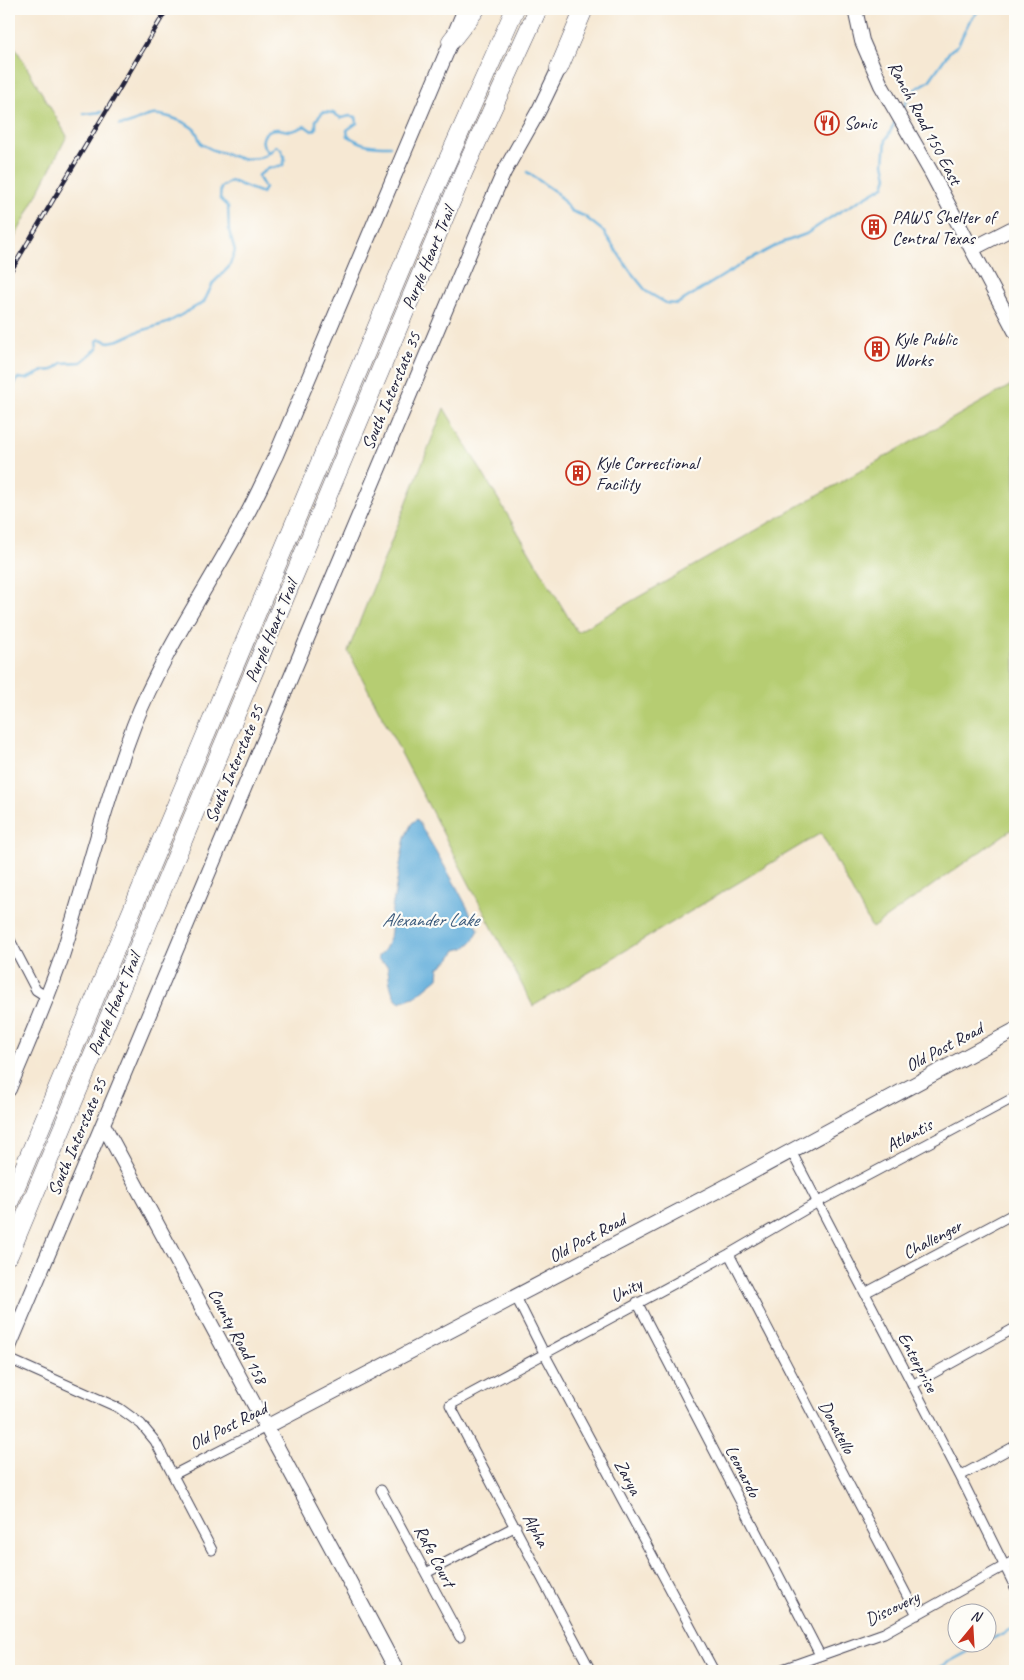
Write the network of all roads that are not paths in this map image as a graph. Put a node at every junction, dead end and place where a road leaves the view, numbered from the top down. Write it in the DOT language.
graph roads {
  1 [pos="465,9"];
  2 [pos="476,9"];
  3 [pos="515,9"];
  4 [pos="538,9"];
  5 [pos="584,9"];
  6 [pos="589,9"];
  7 [pos="855,9"];
  8 [pos="451,41"];
  9 [pos="559,68"];
  10 [pos="1015,227"];
  11 [pos="972,249"];
  12 [pos="1015,331"];
  13 [pos="9,938"];
  14 [pos="48,997"];
  15 [pos="1015,1030"];
  16 [pos="9,1089"];
  17 [pos="1015,1097"];
  18 [pos="103,1124"];
  19 [pos="791,1152"];
  20 [pos="818,1202"];
  21 [pos="9,1203"];
  22 [pos="1015,1213"];
  23 [pos="728,1254"];
  24 [pos="9,1255"];
  25 [pos="865,1293"];
  26 [pos="516,1297"];
  27 [pos="637,1302"];
  28 [pos="1015,1328"];
  29 [pos="9,1348"];
  30 [pos="544,1353"];
  31 [pos="9,1359"];
  32 [pos="912,1385"];
  33 [pos="450,1404"];
  34 [pos="266,1427"];
  35 [pos="1015,1446"];
  36 [pos="173,1475"];
  37 [pos="960,1476"];
  38 [pos="381,1490"];
  39 [pos="516,1526"];
  40 [pos="212,1550"];
  41 [pos="1015,1560"];
  42 [pos="1004,1566"];
  43 [pos="426,1573"];
  44 [pos="1015,1588"];
  45 [pos="917,1615"];
  46 [pos="460,1636"];
  47 [pos="820,1655"];
  48 [pos="397,1671"];
  49 [pos="591,1671"];
  50 [pos="714,1671"];
  51 [pos="777,1671"];
  1 -- 8 [label="main road"];
  2 -- 8 [label="highway"];
  3 -- 21 [label="highway, Purple Heart Trail"];
  4 -- 24 [label="highway, Purple Heart Trail"];
  5 -- 9 [label="highway"];
  6 -- 9 [label="main road, South Interstate 35"];
  7 -- 11 [label="main road, Ranch Road 150 East"];
  8 -- 14 [label="main road"];
  9 -- 18 [label="main road, South Interstate 35"];
  10 -- 11 [label="main road"];
  11 -- 12 [label="main road, Ranch Road 150 East"];
  13 -- 14 [label="street"];
  14 -- 16 [label="main road"];
  15 -- 19 [label="main road, Old Post Road"];
  17 -- 20 [label="street, Atlantis"];
  18 -- 29 [label="main road, South Interstate 35"];
  18 -- 34 [label="main road, County Road 158"];
  19 -- 20 [label="street, Enterprise"];
  19 -- 26 [label="main road, Old Post Road"];
  20 -- 23 [label="street, Unity"];
  20 -- 25 [label="street, Enterprise"];
  22 -- 25 [label="street, Challenger"];
  23 -- 27 [label="street, Unity"];
  23 -- 45 [label="street, Donatello"];
  25 -- 32 [label="street, Enterprise"];
  26 -- 30 [label="street, Zarya"];
  26 -- 34 [label="main road, Old Post Road"];
  27 -- 30 [label="street, Unity"];
  27 -- 47 [label="street, Leonardo"];
  28 -- 32 [label="street"];
  30 -- 33 [label="street, Unity"];
  30 -- 50 [label="street, Zarya"];
  31 -- 36 [label="street"];
  32 -- 37 [label="street, Enterprise"];
  33 -- 39 [label="street, Alpha"];
  34 -- 36 [label="street, Old Post Road"];
  34 -- 48 [label="main road, County Road 158"];
  35 -- 37 [label="street"];
  36 -- 40 [label="street"];
  37 -- 42 [label="street, Enterprise"];
  38 -- 43 [label="street, Rafe Court"];
  39 -- 43 [label="street"];
  39 -- 49 [label="street, Alpha"];
  41 -- 42 [label="street, Discovery"];
  42 -- 44 [label="street, Enterprise"];
  42 -- 45 [label="street, Discovery"];
  43 -- 46 [label="street, Rafe Court"];
  45 -- 47 [label="street, Discovery"];
  47 -- 51 [label="street, Discovery"];
}
